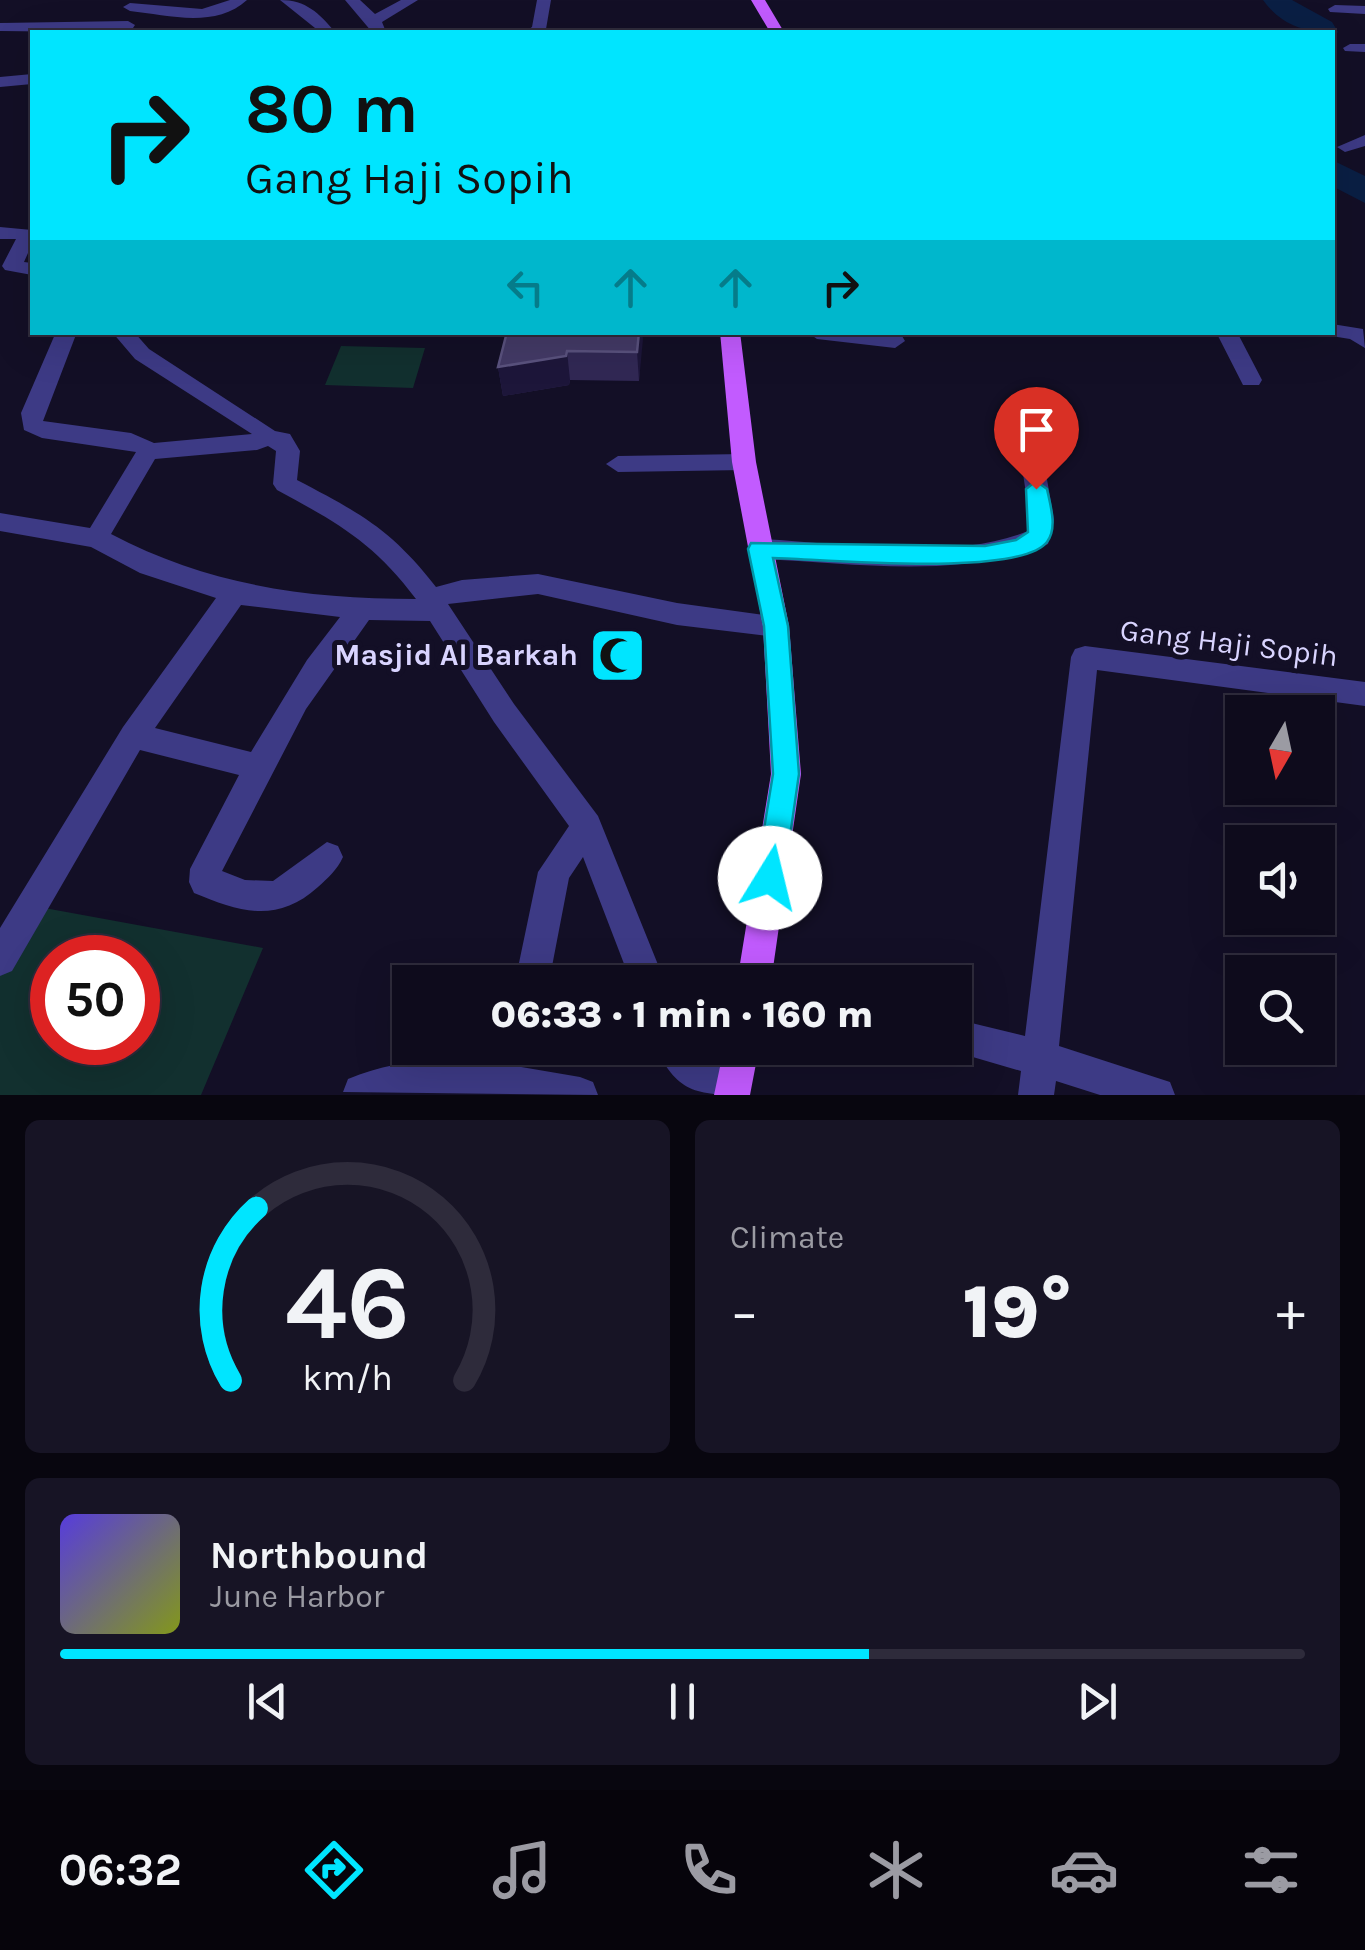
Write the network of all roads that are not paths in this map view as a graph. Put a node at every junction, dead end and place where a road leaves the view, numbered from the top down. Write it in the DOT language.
graph roads {
  1 [pos="240,0"];
  2 [pos="286,0"];
  3 [pos="352,0"];
  4 [pos="411,0"];
  5 [pos="544,0"];
  6 [pos="758,0"];
  7 [pos="130,7"];
  8 [pos="1334,9"];
  9 [pos="1365,10"];
  10 [pos="128,25"];
  11 [pos="0,27"];
  12 [pos="376,27"];
  13 [pos="82,29"];
  14 [pos="326,30"];
  15 [pos="536,30"];
  16 [pos="776,30"];
  17 [pos="30,79"];
  18 [pos="0,82"];
  19 [pos="1365,140"];
  20 [pos="1346,147"];
  21 [pos="0,233"];
  22 [pos="30,268"];
  23 [pos="65,335"];
  24 [pos="125,335"];
  25 [pos="730,335"];
  26 [pos="843,335"];
  27 [pos="1228,335"];
  28 [pos="895,341"];
  29 [pos="1251,380"];
  30 [pos="1026,428"];
  31 [pos="265,437"];
  32 [pos="148,452"];
  33 [pos="744,462"];
  34 [pos="618,464"];
  35 [pos="0,522"];
  36 [pos="96,538"];
  37 [pos="760,549"];
  38 [pos="234,594"];
  39 [pos="433,605"];
  40 [pos="362,609"];
  41 [pos="776,626"];
  42 [pos="1365,694"];
  43 [pos="133,736"];
  44 [pos="259,767"];
  45 [pos="587,826"];
  46 [pos="327,856"];
  47 [pos="0,959"];
  48 [pos="535,965"];
  49 [pos="641,965"];
  50 [pos="757,965"];
  51 [pos="972,1040"];
  52 [pos="1040,1058"];
  53 [pos="686,1065"];
  54 [pos="739,1065"];
  55 [pos="360,1092"];
  56 [pos="733,1094"];
  57 [pos="580,1095"];
  58 [pos="1036,1095"];
  59 [pos="1157,1095"];
  1 -- 7 [label="street"];
  2 -- 14 [label="street"];
  3 -- 12 [label="street"];
  4 -- 12 [label="street"];
  5 -- 15 [label="street"];
  6 -- 16 [label="main road"];
  8 -- 9 [label="street"];
  10 -- 13 [label="street"];
  11 -- 13 [label="street"];
  17 -- 18 [label="street"];
  19 -- 20 [label="street"];
  21 -- 22 [label="street"];
  23 -- 32 [label="street"];
  24 -- 31 [label="street"];
  25 -- 33 [label="main road"];
  26 -- 28 [label="street"];
  27 -- 29 [label="street"];
  30 -- 37 [label="street"];
  31 -- 32 [label="street"];
  31 -- 39 [label="street"];
  32 -- 36 [label="street"];
  33 -- 34 [label="street"];
  33 -- 37 [label="main road"];
  35 -- 36 [label="street"];
  36 -- 38 [label="street"];
  37 -- 41 [label="main road"];
  38 -- 40 [label="street"];
  38 -- 43 [label="street"];
  39 -- 40 [label="street"];
  39 -- 41 [label="street"];
  39 -- 45 [label="street"];
  40 -- 44 [label="street"];
  41 -- 50 [label="main road"];
  42 -- 52 [label="street, Gang Haji Sopih"];
  43 -- 44 [label="street"];
  43 -- 47 [label="street"];
  44 -- 46 [label="street"];
  45 -- 48 [label="street"];
  45 -- 49 [label="street"];
  51 -- 52 [label="street"];
  52 -- 58 [label="street"];
  52 -- 59 [label="street"];
  53 -- 56 [label="street"];
  54 -- 56 [label="main road"];
  55 -- 57 [label="street"];
}
